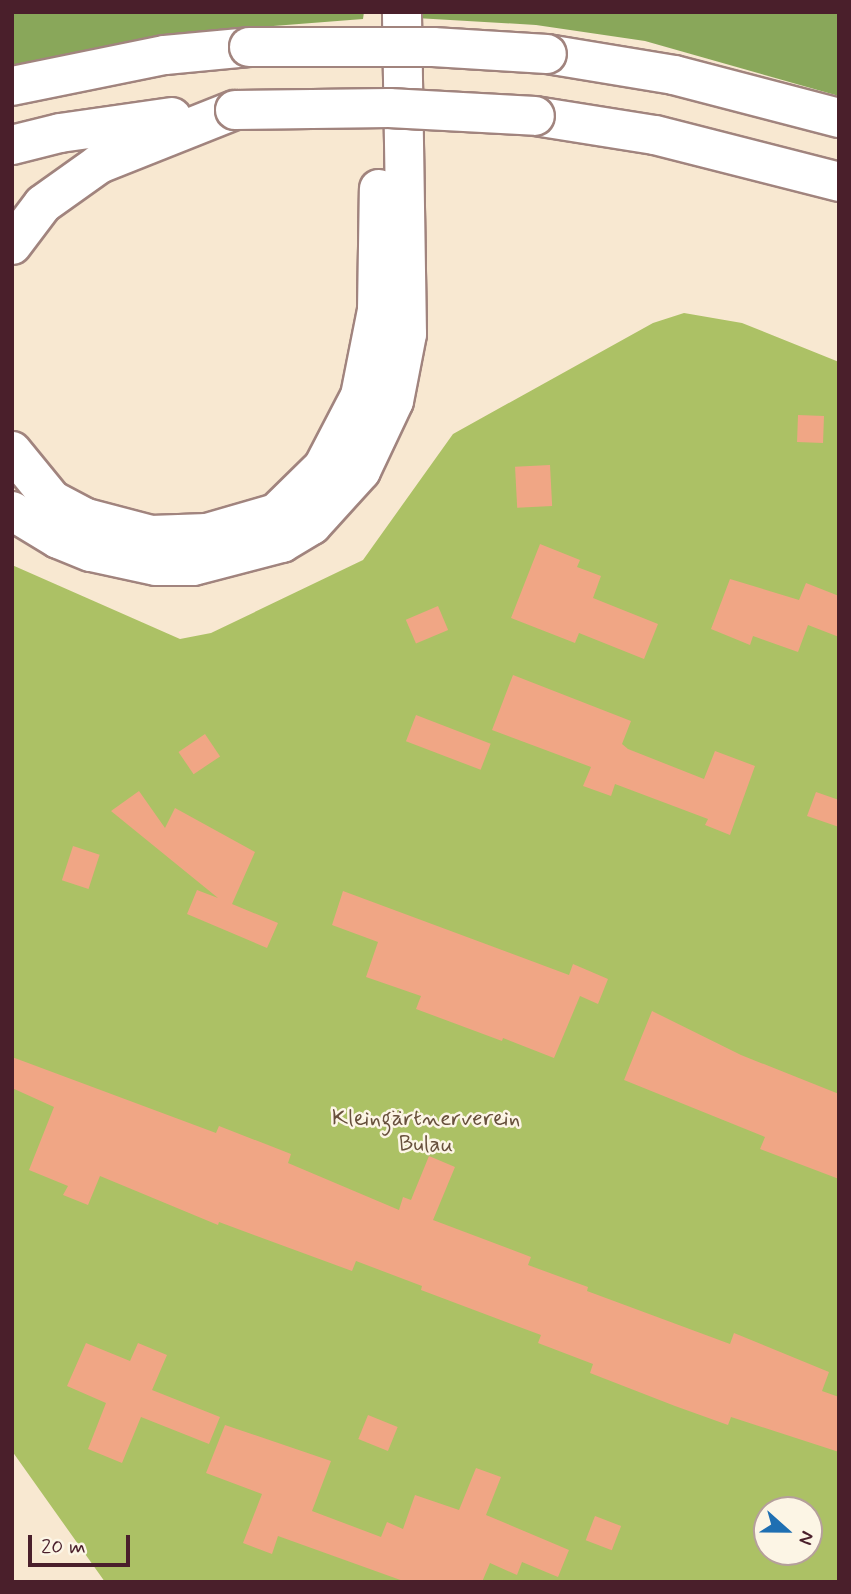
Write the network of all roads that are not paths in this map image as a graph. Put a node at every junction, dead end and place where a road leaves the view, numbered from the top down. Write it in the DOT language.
graph roads {
  1 [pos="382,12"];
  2 [pos="402,12"];
  3 [pos="12,86"];
  4 [pos="235,110"];
  5 [pos="839,118"];
  6 [pos="12,145"];
  7 [pos="839,182"];
  8 [pos="12,245"];
  9 [pos="12,451"];
  10 [pos="12,511"];
  1 -- 9 [label="highway"];
  2 -- 10 [label="highway"];
  3 -- 5 [label="highway, bridge"];
  4 -- 6 [label="highway"];
  4 -- 7 [label="highway, bridge"];
  4 -- 8 [label="highway"];
}
